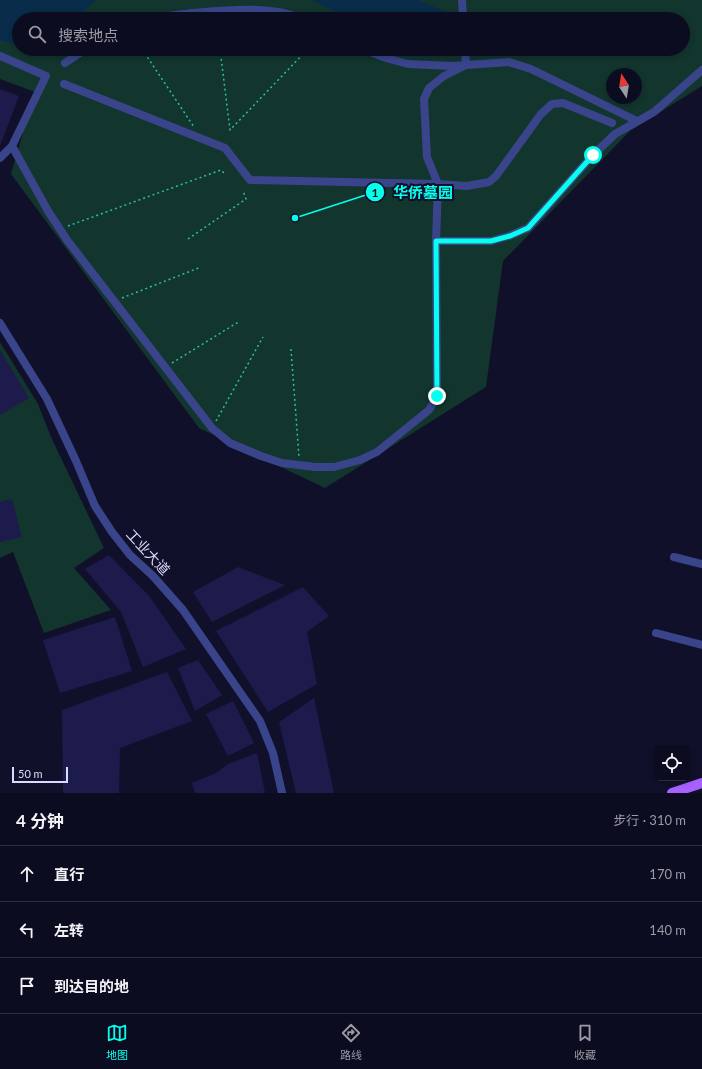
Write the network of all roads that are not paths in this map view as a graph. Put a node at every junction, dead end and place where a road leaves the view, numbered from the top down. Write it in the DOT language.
graph roads {
  1 [pos="462,0"];
  2 [pos="205,12"];
  3 [pos="272,12"];
  4 [pos="463,12"];
  5 [pos="0,56"];
  6 [pos="75,56"];
  7 [pos="381,56"];
  8 [pos="465,56"];
  9 [pos="65,62"];
  10 [pos="466,65"];
  11 [pos="702,70"];
  12 [pos="64,84"];
  13 [pos="637,121"];
  14 [pos="612,123"];
  15 [pos="12,146"];
  16 [pos="0,158"];
  17 [pos="438,184"];
  18 [pos="436,241"];
  19 [pos="0,323"];
  20 [pos="674,557"];
  21 [pos="702,564"];
  22 [pos="656,633"];
  23 [pos="702,645"];
  24 [pos="702,783"];
  25 [pos="282,793"];
  26 [pos="672,793"];
  1 -- 4 [label="street"];
  2 -- 3 [label="street"];
  5 -- 15 [label="street"];
  6 -- 9 [label="street"];
  7 -- 10 [label="street"];
  8 -- 10 [label="street"];
  10 -- 13 [label="street"];
  10 -- 17 [label="street"];
  11 -- 13 [label="street"];
  12 -- 17 [label="street"];
  13 -- 18 [label="street"];
  14 -- 17 [label="street"];
  15 -- 16 [label="street"];
  15 -- 18 [label="street"];
  17 -- 18 [label="street"];
  19 -- 25 [label="street, 工业大道"];
  20 -- 21 [label="street"];
  22 -- 23 [label="street"];
  24 -- 26 [label="main road"];
}
